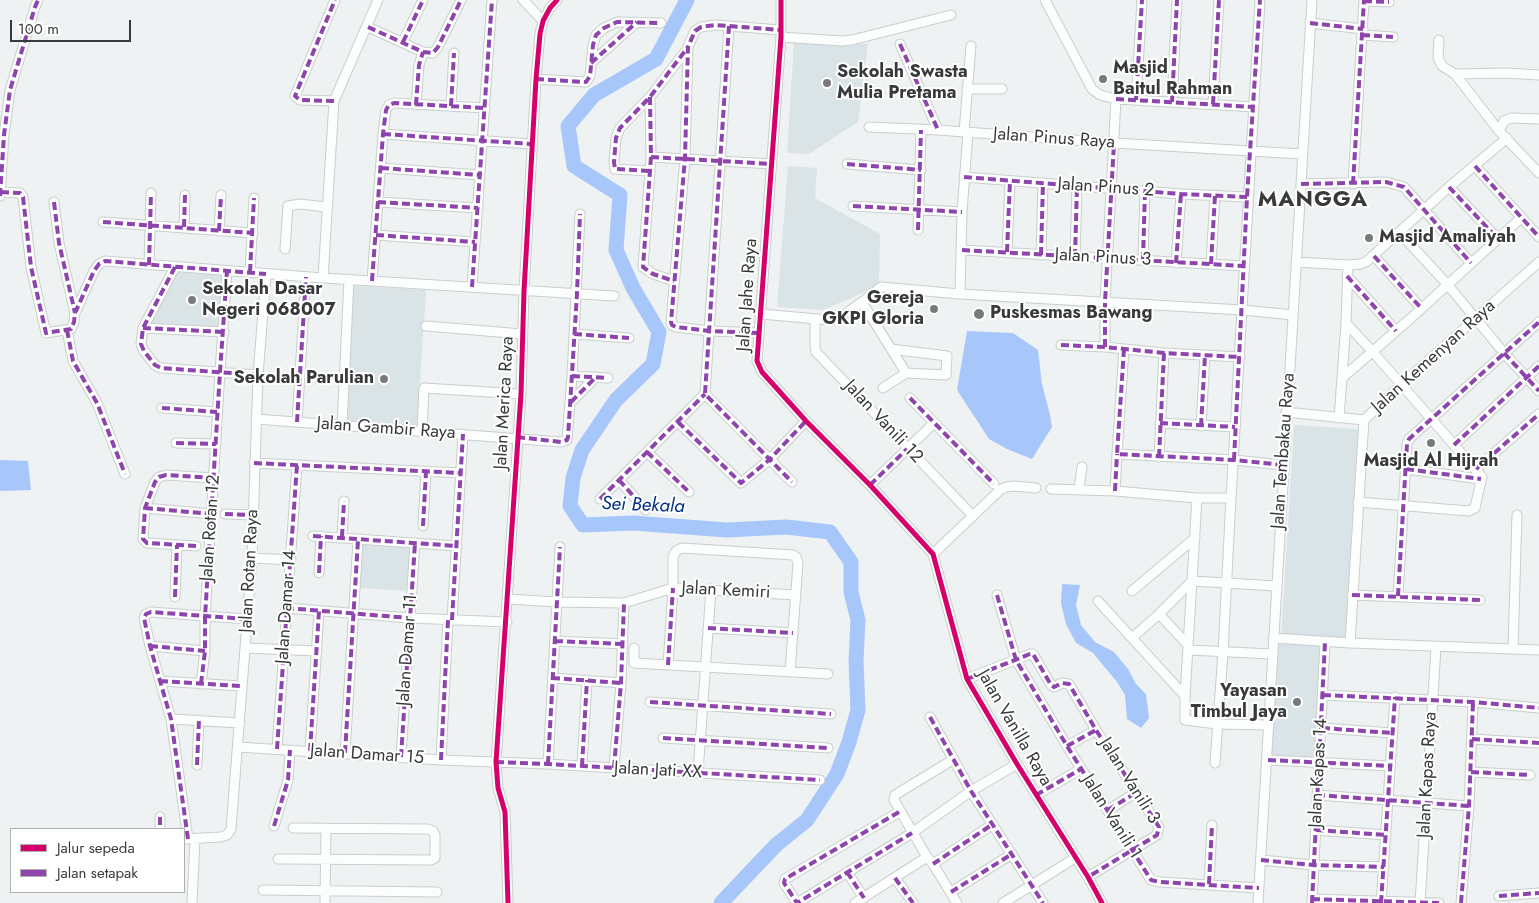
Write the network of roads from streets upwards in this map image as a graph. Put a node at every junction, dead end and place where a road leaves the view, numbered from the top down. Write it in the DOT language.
graph roads {
  1 [pos="38,0"];
  2 [pos="335,0"];
  3 [pos="378,0"];
  4 [pos="423,0"];
  5 [pos="460,0"];
  6 [pos="492,0"];
  7 [pos="523,0"];
  8 [pos="558,0"];
  9 [pos="782,0"];
  10 [pos="1045,0"];
  11 [pos="1142,0"];
  12 [pos="1177,0"];
  13 [pos="1219,0"];
  14 [pos="1260,0"];
  15 [pos="1312,0"];
  16 [pos="1364,0"];
  17 [pos="1390,2"];
  18 [pos="951,15"];
  19 [pos="544,21"];
  20 [pos="636,22"];
  21 [pos="661,23"];
  22 [pos="1310,23"];
  23 [pos="729,26"];
  24 [pos="368,27"];
  25 [pos="1362,32"];
  26 [pos="781,34"];
  27 [pos="1393,37"];
  28 [pos="1439,40"];
  29 [pos="403,42"];
  30 [pos="900,44"];
  31 [pos="971,46"];
  32 [pos="688,47"];
  33 [pos="423,52"];
  34 [pos="454,53"];
  35 [pos="591,62"];
  36 [pos="1455,74"];
  37 [pos="1539,75"];
  38 [pos="536,79"];
  39 [pos="967,88"];
  40 [pos="1002,89"];
  41 [pos="650,97"];
  42 [pos="1116,99"];
  43 [pos="334,100"];
  44 [pos="1136,100"];
  45 [pos="1172,102"];
  46 [pos="1213,104"];
  47 [pos="416,105"];
  48 [pos="451,106"];
  49 [pos="1254,107"];
  50 [pos="485,108"];
  51 [pos="1539,119"];
  52 [pos="869,127"];
  53 [pos="921,130"];
  54 [pos="938,130"];
  55 [pos="966,132"];
  56 [pos="1499,132"];
  57 [pos="383,134"];
  58 [pos="1506,138"];
  59 [pos="482,141"];
  60 [pos="1114,143"];
  61 [pos="532,144"];
  62 [pos="1251,151"];
  63 [pos="1302,154"];
  64 [pos="650,157"];
  65 [pos="685,158"];
  66 [pos="721,160"];
  67 [pos="772,164"];
  68 [pos="847,164"];
  69 [pos="1475,166"];
  70 [pos="381,168"];
  71 [pos="921,170"];
  72 [pos="649,171"];
  73 [pos="1539,172"];
  74 [pos="480,175"];
  75 [pos="964,177"];
  76 [pos="1010,181"];
  77 [pos="1043,183"];
  78 [pos="1301,184"];
  79 [pos="1353,184"];
  80 [pos="1078,186"];
  81 [pos="1449,187"];
  82 [pos="1111,188"];
  83 [pos="1145,190"];
  84 [pos="151,193"];
  85 [pos="0,194"];
  86 [pos="1181,194"];
  87 [pos="185,195"];
  88 [pos="221,195"];
  89 [pos="1215,195"];
  90 [pos="1247,197"];
  91 [pos="254,198"];
  92 [pos="54,202"];
  93 [pos="378,202"];
  94 [pos="853,206"];
  95 [pos="326,207"];
  96 [pos="478,208"];
  97 [pos="918,209"];
  98 [pos="1424,210"];
  99 [pos="962,212"];
  100 [pos="580,214"];
  101 [pos="1521,218"];
  102 [pos="103,222"];
  103 [pos="151,224"];
  104 [pos="184,228"];
  105 [pos="918,230"];
  106 [pos="219,231"];
  107 [pos="1399,232"];
  108 [pos="253,233"];
  109 [pos="376,235"];
  110 [pos="1539,237"];
  111 [pos="1498,239"];
  112 [pos="475,242"];
  113 [pos="285,248"];
  114 [pos="962,250"];
  115 [pos="1007,252"];
  116 [pos="1041,255"];
  117 [pos="1374,256"];
  118 [pos="1075,257"];
  119 [pos="1108,258"];
  120 [pos="1143,260"];
  121 [pos="1296,262"];
  122 [pos="1539,262"];
  123 [pos="1176,263"];
  124 [pos="1471,263"];
  125 [pos="1211,264"];
  126 [pos="149,265"];
  127 [pos="1348,265"];
  128 [pos="1244,266"];
  129 [pos="175,267"];
  130 [pos="227,271"];
  131 [pos="250,272"];
  132 [pos="266,274"];
  133 [pos="306,276"];
  134 [pos="1346,276"];
  135 [pos="323,278"];
  136 [pos="349,279"];
  137 [pos="372,281"];
  138 [pos="674,281"];
  139 [pos="1447,284"];
  140 [pos="472,287"];
  141 [pos="524,291"];
  142 [pos="577,294"];
  143 [pos="960,294"];
  144 [pos="614,296"];
  145 [pos="862,302"];
  146 [pos="1105,302"];
  147 [pos="1421,308"];
  148 [pos="1242,310"];
  149 [pos="848,312"];
  150 [pos="75,313"];
  151 [pos="761,314"];
  152 [pos="1293,314"];
  153 [pos="816,318"];
  154 [pos="1476,319"];
  155 [pos="829,320"];
  156 [pos="1539,322"];
  157 [pos="1346,323"];
  158 [pos="426,326"];
  159 [pos="143,328"];
  160 [pos="67,330"];
  161 [pos="710,331"];
  162 [pos="1396,331"];
  163 [pos="224,332"];
  164 [pos="759,333"];
  165 [pos="522,334"];
  166 [pos="574,334"];
  167 [pos="629,338"];
  168 [pos="1061,346"];
  169 [pos="1105,346"];
  170 [pos="891,349"];
  171 [pos="1124,349"];
  172 [pos="1372,351"];
  173 [pos="1164,352"];
  174 [pos="1504,353"];
  175 [pos="1205,355"];
  176 [pos="1240,357"];
  177 [pos="1539,366"];
  178 [pos="220,372"];
  179 [pos="906,373"];
  180 [pos="258,374"];
  181 [pos="572,376"];
  182 [pos="596,377"];
  183 [pos="1526,377"];
  184 [pos="608,378"];
  185 [pos="1342,378"];
  186 [pos="1402,384"];
  187 [pos="883,388"];
  188 [pos="1539,391"];
  189 [pos="521,394"];
  190 [pos="705,394"];
  191 [pos="910,398"];
  192 [pos="571,402"];
  193 [pos="162,408"];
  194 [pos="217,412"];
  195 [pos="1286,412"];
  196 [pos="1539,414"];
  197 [pos="1339,418"];
  198 [pos="256,419"];
  199 [pos="1431,419"];
  200 [pos="1364,420"];
  201 [pos="806,421"];
  202 [pos="298,422"];
  203 [pos="678,422"];
  204 [pos="934,423"];
  205 [pos="1160,423"];
  206 [pos="342,426"];
  207 [pos="1201,426"];
  208 [pos="1235,427"];
  209 [pos="422,431"];
  210 [pos="463,434"];
  211 [pos="516,437"];
  212 [pos="176,444"];
  213 [pos="216,444"];
  214 [pos="1454,444"];
  215 [pos="907,449"];
  216 [pos="647,452"];
  217 [pos="1117,454"];
  218 [pos="1159,457"];
  219 [pos="769,460"];
  220 [pos="1234,460"];
  221 [pos="254,463"];
  222 [pos="296,465"];
  223 [pos="1284,465"];
  224 [pos="1082,467"];
  225 [pos="1406,469"];
  226 [pos="1476,470"];
  227 [pos="426,472"];
  228 [pos="461,473"];
  229 [pos="125,474"];
  230 [pos="214,478"];
  231 [pos="618,480"];
  232 [pos="1481,480"];
  233 [pos="792,482"];
  234 [pos="994,484"];
  235 [pos="870,485"];
  236 [pos="1036,488"];
  237 [pos="1051,489"];
  238 [pos="1079,489"];
  239 [pos="1115,491"];
  240 [pos="689,492"];
  241 [pos="600,498"];
  242 [pos="1197,498"];
  243 [pos="1231,498"];
  244 [pos="344,501"];
  245 [pos="1358,502"];
  246 [pos="1404,506"];
  247 [pos="146,508"];
  248 [pos="646,510"];
  249 [pos="212,514"];
  250 [pos="225,514"];
  251 [pos="254,515"];
  252 [pos="1517,515"];
  253 [pos="973,516"];
  254 [pos="423,526"];
  255 [pos="342,537"];
  256 [pos="1194,538"];
  257 [pos="358,540"];
  258 [pos="415,543"];
  259 [pos="177,545"];
  260 [pos="196,546"];
  261 [pos="457,546"];
  262 [pos="560,547"];
  263 [pos="933,554"];
  264 [pos="252,558"];
  265 [pos="291,560"];
  266 [pos="319,573"];
  267 [pos="1192,581"];
  268 [pos="1226,583"];
  269 [pos="1276,586"];
  270 [pos="673,588"];
  271 [pos="711,589"];
  272 [pos="1132,591"];
  273 [pos="796,595"];
  274 [pos="997,595"];
  275 [pos="1352,595"];
  276 [pos="1398,596"];
  277 [pos="175,597"];
  278 [pos="508,600"];
  279 [pos="1480,600"];
  280 [pos="1098,601"];
  281 [pos="557,602"];
  282 [pos="624,603"];
  283 [pos="286,608"];
  284 [pos="319,611"];
  285 [pos="354,614"];
  286 [pos="1159,614"];
  287 [pos="206,617"];
  288 [pos="410,618"];
  289 [pos="247,619"];
  290 [pos="450,620"];
  291 [pos="507,622"];
  292 [pos="708,628"];
  293 [pos="793,633"];
  294 [pos="1132,638"];
  295 [pos="1273,638"];
  296 [pos="555,641"];
  297 [pos="1325,642"];
  298 [pos="1350,643"];
  299 [pos="623,644"];
  300 [pos="150,646"];
  301 [pos="245,648"];
  302 [pos="634,648"];
  303 [pos="1188,648"];
  304 [pos="1436,648"];
  305 [pos="1513,649"];
  306 [pos="284,650"];
  307 [pos="1539,650"];
  308 [pos="205,651"];
  309 [pos="317,651"];
  310 [pos="1223,652"];
  311 [pos="1272,654"];
  312 [pos="1016,660"];
  313 [pos="668,665"];
  314 [pos="706,667"];
  315 [pos="790,672"];
  316 [pos="828,674"];
  317 [pos="552,678"];
  318 [pos="967,679"];
  319 [pos="587,680"];
  320 [pos="160,681"];
  321 [pos="621,683"];
  322 [pos="201,684"];
  323 [pos="241,686"];
  324 [pos="1323,694"];
  325 [pos="1185,696"];
  326 [pos="1395,698"];
  327 [pos="1432,700"];
  328 [pos="650,702"];
  329 [pos="1473,702"];
  330 [pos="703,705"];
  331 [pos="1539,708"];
  332 [pos="831,714"];
  333 [pos="930,717"];
  334 [pos="171,719"];
  335 [pos="199,720"];
  336 [pos="240,723"];
  337 [pos="1217,724"];
  338 [pos="1269,725"];
  339 [pos="1322,728"];
  340 [pos="1096,730"];
  341 [pos="1392,733"];
  342 [pos="662,738"];
  343 [pos="700,739"];
  344 [pos="1472,739"];
  345 [pos="1539,743"];
  346 [pos="1067,746"];
  347 [pos="238,747"];
  348 [pos="828,748"];
  349 [pos="278,749"];
  350 [pos="290,750"];
  351 [pos="310,751"];
  352 [pos="345,753"];
  353 [pos="401,757"];
  354 [pos="440,760"];
  355 [pos="954,760"];
  356 [pos="1268,760"];
  357 [pos="496,762"];
  358 [pos="1215,762"];
  359 [pos="1318,762"];
  360 [pos="548,764"];
  361 [pos="1016,764"];
  362 [pos="197,765"];
  363 [pos="582,766"];
  364 [pos="1390,766"];
  365 [pos="614,768"];
  366 [pos="1081,769"];
  367 [pos="1471,772"];
  368 [pos="698,773"];
  369 [pos="1530,775"];
  370 [pos="820,780"];
  371 [pos="971,791"];
  372 [pos="1137,792"];
  373 [pos="1036,795"];
  374 [pos="1317,796"];
  375 [pos="1388,801"];
  376 [pos="1426,803"];
  377 [pos="1469,806"];
  378 [pos="1108,810"];
  379 [pos="900,812"];
  380 [pos="160,817"];
  381 [pos="993,824"];
  382 [pos="1212,825"];
  383 [pos="274,826"];
  384 [pos="160,828"];
  385 [pos="293,828"];
  386 [pos="326,828"];
  387 [pos="1316,830"];
  388 [pos="912,833"];
  389 [pos="1386,835"];
  390 [pos="189,839"];
  391 [pos="1133,849"];
  392 [pos="1012,854"];
  393 [pos="1075,858"];
  394 [pos="278,859"];
  395 [pos="325,859"];
  396 [pos="1261,860"];
  397 [pos="930,861"];
  398 [pos="1313,865"];
  399 [pos="1384,867"];
  400 [pos="847,872"];
  401 [pos="1088,877"];
  402 [pos="895,878"];
  403 [pos="1209,884"];
  404 [pos="1032,885"];
  405 [pos="1258,888"];
  406 [pos="263,890"];
  407 [pos="325,890"];
  408 [pos="437,892"];
  409 [pos="951,892"];
  410 [pos="1539,894"];
  411 [pos="1499,896"];
  412 [pos="864,898"];
  413 [pos="1528,898"];
  414 [pos="1312,901"];
  415 [pos="1381,902"];
  416 [pos="1420,902"];
  417 [pos="192,903"];
  418 [pos="325,903"];
  419 [pos="508,903"];
  420 [pos="855,903"];
  421 [pos="913,903"];
  422 [pos="957,903"];
  423 [pos="1003,903"];
  424 [pos="1043,903"];
  425 [pos="1102,903"];
  426 [pos="1258,903"];
  427 [pos="1439,903"];
  428 [pos="1461,903"];
  1 -- 85 [label="street"];
  2 -- 43 [label="street"];
  3 -- 24 [label="street"];
  4 -- 29 [label="street"];
  5 -- 33 [label="street"];
  6 -- 50 [label="street"];
  7 -- 19 [label="street"];
  8 -- 19 [label="street, Jalan Merica Raya"];
  9 -- 26 [label="street, Jalan Jahe Raya"];
  10 -- 42 [label="street"];
  11 -- 44 [label="street"];
  12 -- 45 [label="street"];
  13 -- 46 [label="street"];
  14 -- 49 [label="street"];
  15 -- 22 [label="street, Jalan Tembakau Raya"];
  16 -- 17 [label="street"];
  16 -- 25 [label="street"];
  18 -- 26 [label="street"];
  19 -- 38 [label="street, Jalan Merica Raya"];
  20 -- 21 [label="street"];
  20 -- 35 [label="street"];
  20 -- 35 [label="street"];
  22 -- 25 [label="street"];
  22 -- 63 [label="street, Jalan Tembakau Raya"];
  23 -- 26 [label="street"];
  23 -- 32 [label="street"];
  23 -- 66 [label="street"];
  24 -- 29 [label="street"];
  24 -- 43 [label="street"];
  25 -- 27 [label="street"];
  25 -- 79 [label="street"];
  26 -- 67 [label="street, Jalan Jahe Raya"];
  28 -- 36 [label="street"];
  29 -- 33 [label="street"];
  30 -- 54 [label="street"];
  31 -- 39 [label="street"];
  32 -- 41 [label="street"];
  32 -- 65 [label="street"];
  33 -- 47 [label="street"];
  34 -- 48 [label="street"];
  35 -- 38 [label="street"];
  36 -- 37 [label="street"];
  36 -- 56 [label="street"];
  38 -- 61 [label="street, Jalan Merica Raya"];
  39 -- 40 [label="street"];
  39 -- 55 [label="street"];
  41 -- 64 [label="street"];
  41 -- 72 [label="street"];
  42 -- 44 [label="street"];
  42 -- 60 [label="street"];
  43 -- 95 [label="street"];
  44 -- 45 [label="street"];
  45 -- 46 [label="street"];
  46 -- 49 [label="street"];
  47 -- 48 [label="street"];
  47 -- 57 [label="street"];
  48 -- 50 [label="street"];
  49 -- 62 [label="street"];
  50 -- 59 [label="street"];
  51 -- 56 [label="street"];
  52 -- 53 [label="street"];
  53 -- 54 [label="street"];
  53 -- 71 [label="street"];
  54 -- 55 [label="street"];
  55 -- 60 [label="street, Jalan Pinus Raya"];
  55 -- 75 [label="street, Jalan Pinus Raya"];
  56 -- 58 [label="street"];
  57 -- 59 [label="street"];
  57 -- 70 [label="street"];
  58 -- 69 [label="street"];
  58 -- 73 [label="street"];
  59 -- 61 [label="street"];
  59 -- 74 [label="street"];
  60 -- 62 [label="street, Jalan Pinus Raya"];
  60 -- 82 [label="street"];
  61 -- 141 [label="street, Jalan Merica Raya"];
  62 -- 63 [label="street, Jalan Pinus Raya"];
  62 -- 90 [label="street"];
  63 -- 78 [label="street, Jalan Tembakau Raya"];
  64 -- 65 [label="street"];
  64 -- 72 [label="street"];
  65 -- 66 [label="street"];
  65 -- 138 [label="street"];
  66 -- 67 [label="street"];
  66 -- 161 [label="street"];
  67 -- 151 [label="street, Jalan Jahe Raya"];
  68 -- 71 [label="street"];
  69 -- 81 [label="street"];
  69 -- 101 [label="street"];
  70 -- 74 [label="street"];
  70 -- 93 [label="street"];
  71 -- 97 [label="street"];
  72 -- 138 [label="street"];
  74 -- 96 [label="street"];
  75 -- 76 [label="street, Jalan Pinus 2"];
  75 -- 99 [label="street, Jalan Pinus Raya"];
  76 -- 77 [label="street, Jalan Pinus 2"];
  76 -- 115 [label="street"];
  77 -- 80 [label="street, Jalan Pinus 2"];
  77 -- 116 [label="street"];
  78 -- 79 [label="street"];
  78 -- 121 [label="street, Jalan Tembakau Raya"];
  79 -- 98 [label="street"];
  80 -- 82 [label="street, Jalan Pinus 2"];
  80 -- 118 [label="street"];
  81 -- 98 [label="street"];
  81 -- 111 [label="street"];
  82 -- 83 [label="street, Jalan Pinus 2"];
  82 -- 119 [label="street"];
  83 -- 86 [label="street, Jalan Pinus 2"];
  83 -- 120 [label="street"];
  84 -- 103 [label="street"];
  85 -- 160 [label="street"];
  86 -- 89 [label="street, Jalan Pinus 2"];
  86 -- 123 [label="street"];
  87 -- 104 [label="street"];
  88 -- 106 [label="street"];
  89 -- 90 [label="street, Jalan Pinus 2"];
  89 -- 125 [label="street"];
  90 -- 128 [label="street"];
  91 -- 108 [label="street"];
  92 -- 150 [label="street"];
  93 -- 96 [label="street"];
  93 -- 109 [label="street"];
  94 -- 97 [label="street"];
  95 -- 113 [label="street"];
  95 -- 135 [label="street"];
  96 -- 112 [label="street"];
  97 -- 99 [label="street"];
  97 -- 105 [label="street"];
  98 -- 107 [label="street"];
  98 -- 124 [label="street"];
  99 -- 114 [label="street, Jalan Pinus Raya"];
  100 -- 142 [label="street"];
  101 -- 110 [label="street"];
  101 -- 111 [label="street"];
  102 -- 103 [label="street"];
  103 -- 104 [label="street"];
  103 -- 126 [label="street"];
  104 -- 106 [label="street"];
  106 -- 108 [label="street"];
  107 -- 117 [label="street"];
  107 -- 139 [label="street"];
  108 -- 131 [label="street"];
  109 -- 112 [label="street"];
  109 -- 137 [label="street"];
  111 -- 124 [label="street"];
  112 -- 140 [label="street"];
  114 -- 115 [label="street, Jalan Pinus 3"];
  114 -- 143 [label="street, Jalan Pinus Raya"];
  115 -- 116 [label="street, Jalan Pinus 3"];
  116 -- 118 [label="street, Jalan Pinus 3"];
  117 -- 127 [label="street"];
  117 -- 147 [label="street"];
  118 -- 119 [label="street, Jalan Pinus 3"];
  119 -- 120 [label="street, Jalan Pinus 3"];
  119 -- 146 [label="street"];
  120 -- 123 [label="street, Jalan Pinus 3"];
  121 -- 127 [label="street"];
  121 -- 152 [label="street, Jalan Tembakau Raya"];
  122 -- 154 [label="street, Jalan Kemenyan Raya"];
  123 -- 125 [label="street, Jalan Pinus 3"];
  124 -- 139 [label="street"];
  125 -- 128 [label="street, Jalan Pinus 3"];
  126 -- 129 [label="street"];
  126 -- 150 [label="street"];
  127 -- 134 [label="street"];
  128 -- 148 [label="street"];
  129 -- 130 [label="street"];
  129 -- 159 [label="street"];
  130 -- 131 [label="street"];
  130 -- 163 [label="street, Jalan Rotan 12"];
  131 -- 132 [label="street"];
  132 -- 133 [label="street"];
  132 -- 180 [label="street, Jalan Rotan Raya"];
  133 -- 135 [label="street"];
  133 -- 202 [label="street"];
  134 -- 157 [label="street"];
  134 -- 162 [label="street"];
  135 -- 136 [label="street"];
  136 -- 137 [label="street"];
  136 -- 206 [label="street"];
  137 -- 140 [label="street"];
  138 -- 161 [label="street"];
  139 -- 147 [label="street"];
  139 -- 154 [label="street"];
  140 -- 141 [label="street"];
  141 -- 142 [label="street"];
  141 -- 165 [label="street, Jalan Merica Raya"];
  142 -- 144 [label="street"];
  142 -- 166 [label="street"];
  143 -- 145 [label="street"];
  143 -- 146 [label="street"];
  145 -- 149 [label="street"];
  145 -- 170 [label="street"];
  146 -- 148 [label="street"];
  146 -- 169 [label="street"];
  147 -- 162 [label="street"];
  148 -- 152 [label="street"];
  148 -- 176 [label="street"];
  150 -- 160 [label="street"];
  151 -- 153 [label="street"];
  151 -- 164 [label="street, Jalan Jahe Raya"];
  152 -- 195 [label="street, Jalan Tembakau Raya"];
  153 -- 155 [label="street"];
  153 -- 215 [label="street, Jalan Vanili 12"];
  154 -- 174 [label="street"];
  154 -- 186 [label="street, Jalan Kemenyan Raya"];
  156 -- 174 [label="street"];
  157 -- 172 [label="street"];
  157 -- 185 [label="street"];
  158 -- 165 [label="street"];
  159 -- 163 [label="street"];
  159 -- 178 [label="street"];
  160 -- 229 [label="street"];
  161 -- 164 [label="street"];
  161 -- 190 [label="street"];
  162 -- 172 [label="street"];
  163 -- 178 [label="street, Jalan Rotan 12"];
  164 -- 201 [label="street, Jalan Jahe Raya"];
  165 -- 189 [label="street, Jalan Merica Raya"];
  166 -- 167 [label="street"];
  166 -- 181 [label="street"];
  168 -- 169 [label="street"];
  169 -- 171 [label="street"];
  170 -- 179 [label="street"];
  170 -- 179 [label="street"];
  171 -- 173 [label="street"];
  171 -- 217 [label="street"];
  172 -- 185 [label="street"];
  172 -- 186 [label="street"];
  173 -- 175 [label="street"];
  173 -- 205 [label="street"];
  174 -- 183 [label="street"];
  174 -- 199 [label="street"];
  175 -- 176 [label="street"];
  175 -- 207 [label="street"];
  176 -- 208 [label="street"];
  177 -- 183 [label="street"];
  178 -- 180 [label="street"];
  178 -- 194 [label="street, Jalan Rotan 12"];
  179 -- 187 [label="street"];
  180 -- 198 [label="street, Jalan Rotan Raya"];
  181 -- 182 [label="street"];
  181 -- 192 [label="street"];
  182 -- 184 [label="street"];
  182 -- 192 [label="street"];
  183 -- 188 [label="street"];
  183 -- 214 [label="street"];
  185 -- 197 [label="street"];
  186 -- 199 [label="street"];
  186 -- 200 [label="street, Jalan Kemenyan Raya"];
  189 -- 209 [label="street"];
  189 -- 211 [label="street, Jalan Merica Raya"];
  190 -- 203 [label="street"];
  190 -- 219 [label="street"];
  191 -- 204 [label="street"];
  192 -- 211 [label="street, Jalan Gambir Raya"];
  193 -- 194 [label="street"];
  194 -- 213 [label="street, Jalan Rotan 12"];
  195 -- 197 [label="street, Jalan Kemenyan Raya"];
  195 -- 223 [label="street, Jalan Tembakau Raya"];
  196 -- 226 [label="street"];
  197 -- 200 [label="street, Jalan Kemenyan Raya"];
  198 -- 202 [label="street, Jalan Gambir Raya"];
  198 -- 221 [label="street, Jalan Rotan Raya"];
  199 -- 214 [label="street"];
  199 -- 225 [label="street"];
  200 -- 245 [label="street"];
  201 -- 219 [label="street"];
  201 -- 235 [label="street, Jalan Jahe Raya"];
  202 -- 206 [label="street, Jalan Gambir Raya"];
  203 -- 216 [label="street"];
  203 -- 219 [label="street"];
  204 -- 215 [label="street"];
  204 -- 234 [label="street"];
  205 -- 207 [label="street"];
  205 -- 218 [label="street"];
  206 -- 209 [label="street, Jalan Gambir Raya"];
  207 -- 208 [label="street"];
  208 -- 220 [label="street"];
  209 -- 210 [label="street, Jalan Gambir Raya"];
  210 -- 211 [label="street, Jalan Gambir Raya"];
  210 -- 228 [label="street"];
  211 -- 278 [label="street, Jalan Merica Raya"];
  212 -- 213 [label="street"];
  213 -- 230 [label="street, Jalan Rotan 12"];
  214 -- 226 [label="street"];
  215 -- 235 [label="street"];
  215 -- 253 [label="street, Jalan Vanili 12"];
  216 -- 231 [label="street"];
  216 -- 240 [label="street"];
  217 -- 218 [label="street"];
  217 -- 239 [label="street"];
  218 -- 220 [label="street"];
  219 -- 233 [label="street"];
  220 -- 223 [label="street"];
  220 -- 243 [label="street"];
  221 -- 222 [label="street"];
  221 -- 251 [label="street, Jalan Rotan Raya"];
  222 -- 227 [label="street"];
  222 -- 265 [label="street, Jalan Damar 14"];
  223 -- 269 [label="street, Jalan Tembakau Raya"];
  224 -- 238 [label="street"];
  225 -- 232 [label="street"];
  225 -- 246 [label="street"];
  226 -- 232 [label="street"];
  227 -- 228 [label="street"];
  227 -- 254 [label="street"];
  228 -- 261 [label="street"];
  230 -- 247 [label="street"];
  230 -- 249 [label="street, Jalan Rotan 12"];
  231 -- 241 [label="street"];
  231 -- 248 [label="street"];
  232 -- 246 [label="street"];
  235 -- 263 [label="street, Jalan Jahe Raya"];
  236 -- 253 [label="street"];
  237 -- 238 [label="street"];
  238 -- 239 [label="street"];
  239 -- 242 [label="street"];
  242 -- 243 [label="street"];
  242 -- 256 [label="street"];
  243 -- 268 [label="street"];
  244 -- 255 [label="street"];
  245 -- 246 [label="street"];
  245 -- 275 [label="street"];
  246 -- 276 [label="street"];
  247 -- 249 [label="street"];
  247 -- 259 [label="street"];
  249 -- 287 [label="street, Jalan Rotan 12"];
  250 -- 251 [label="street"];
  251 -- 264 [label="street, Jalan Rotan Raya"];
  252 -- 305 [label="street"];
  253 -- 263 [label="street"];
  255 -- 257 [label="street"];
  255 -- 266 [label="street"];
  256 -- 267 [label="street"];
  256 -- 272 [label="street"];
  257 -- 258 [label="street"];
  257 -- 285 [label="street"];
  258 -- 261 [label="street"];
  258 -- 288 [label="street, Jalan Damar 11"];
  259 -- 260 [label="street"];
  259 -- 277 [label="street"];
  261 -- 290 [label="street"];
  262 -- 281 [label="street"];
  263 -- 318 [label="street, Jalan Vanilla Raya"];
  264 -- 265 [label="street"];
  264 -- 289 [label="street, Jalan Rotan Raya"];
  265 -- 283 [label="street, Jalan Damar 14"];
  267 -- 268 [label="street"];
  267 -- 286 [label="street"];
  267 -- 303 [label="street"];
  268 -- 269 [label="street"];
  268 -- 310 [label="street"];
  269 -- 295 [label="street, Jalan Tembakau Raya"];
  270 -- 271 [label="street, Jalan Kemiri"];
  270 -- 273 [label="street"];
  270 -- 282 [label="street, Jalan Kemiri"];
  270 -- 313 [label="street"];
  271 -- 273 [label="street, Jalan Kemiri"];
  271 -- 292 [label="street"];
  273 -- 293 [label="street"];
  274 -- 312 [label="street, Jalan Vanili 1"];
  275 -- 276 [label="street"];
  275 -- 298 [label="street"];
  276 -- 279 [label="street"];
  278 -- 281 [label="street, Jalan Kemiri"];
  278 -- 291 [label="street, Jalan Merica Raya"];
  280 -- 294 [label="street"];
  281 -- 282 [label="street, Jalan Kemiri"];
  281 -- 296 [label="street"];
  282 -- 299 [label="street"];
  283 -- 284 [label="street"];
  283 -- 306 [label="street, Jalan Damar 14"];
  284 -- 285 [label="street"];
  284 -- 309 [label="street"];
  285 -- 288 [label="street"];
  285 -- 352 [label="street"];
  286 -- 294 [label="street"];
  286 -- 303 [label="street"];
  287 -- 289 [label="street"];
  287 -- 300 [label="street"];
  287 -- 308 [label="street, Jalan Rotan 12"];
  288 -- 290 [label="street"];
  288 -- 353 [label="street, Jalan Damar 11"];
  289 -- 301 [label="street, Jalan Rotan Raya"];
  290 -- 291 [label="street"];
  290 -- 354 [label="street"];
  291 -- 357 [label="street, Jalan Merica Raya"];
  292 -- 293 [label="street"];
  292 -- 314 [label="street"];
  293 -- 315 [label="street"];
  294 -- 325 [label="street"];
  295 -- 297 [label="street"];
  295 -- 311 [label="street, Jalan Tembakau Raya"];
  296 -- 299 [label="street"];
  296 -- 317 [label="street"];
  297 -- 298 [label="street"];
  297 -- 324 [label="street, Jalan Kapas 14"];
  298 -- 304 [label="street"];
  299 -- 321 [label="street"];
  300 -- 308 [label="street"];
  300 -- 320 [label="street"];
  301 -- 306 [label="street"];
  301 -- 323 [label="street, Jalan Rotan Raya"];
  302 -- 313 [label="street"];
  303 -- 310 [label="street"];
  303 -- 325 [label="street"];
  304 -- 305 [label="street"];
  304 -- 327 [label="street, Jalan Kapas Raya"];
  305 -- 307 [label="street"];
  306 -- 309 [label="street"];
  306 -- 349 [label="street, Jalan Damar 14"];
  308 -- 322 [label="street, Jalan Rotan 12"];
  309 -- 351 [label="street"];
  310 -- 311 [label="street"];
  310 -- 337 [label="street"];
  311 -- 338 [label="street, Jalan Tembakau Raya"];
  312 -- 318 [label="street"];
  312 -- 340 [label="street, Jalan Vanili 3"];
  312 -- 346 [label="street, Jalan Vanili 1"];
  313 -- 314 [label="street"];
  314 -- 315 [label="street"];
  314 -- 330 [label="street"];
  315 -- 316 [label="street"];
  317 -- 319 [label="street"];
  317 -- 360 [label="street"];
  318 -- 361 [label="street, Jalan Vanilla Raya"];
  319 -- 321 [label="street"];
  319 -- 363 [label="street"];
  320 -- 322 [label="street"];
  320 -- 334 [label="street"];
  321 -- 365 [label="street"];
  322 -- 323 [label="street"];
  323 -- 336 [label="street, Jalan Rotan Raya"];
  324 -- 326 [label="street"];
  324 -- 339 [label="street, Jalan Kapas 14"];
  325 -- 337 [label="street"];
  326 -- 327 [label="street"];
  326 -- 341 [label="street"];
  327 -- 329 [label="street"];
  327 -- 376 [label="street, Jalan Kapas Raya"];
  328 -- 330 [label="street"];
  329 -- 331 [label="street"];
  329 -- 344 [label="street"];
  330 -- 332 [label="street"];
  330 -- 343 [label="street"];
  333 -- 355 [label="street"];
  334 -- 335 [label="street"];
  334 -- 390 [label="street"];
  335 -- 336 [label="street"];
  335 -- 362 [label="street"];
  336 -- 347 [label="street, Jalan Rotan Raya"];
  337 -- 338 [label="street"];
  337 -- 358 [label="street"];
  338 -- 356 [label="street, Jalan Tembakau Raya"];
  339 -- 341 [label="street"];
  339 -- 359 [label="street, Jalan Kapas 14"];
  340 -- 346 [label="street"];
  340 -- 372 [label="street, Jalan Vanili 3"];
  341 -- 364 [label="street"];
  342 -- 343 [label="street"];
  343 -- 348 [label="street"];
  343 -- 368 [label="street"];
  344 -- 345 [label="street"];
  344 -- 367 [label="street"];
  346 -- 366 [label="street, Jalan Vanili 1"];
  347 -- 349 [label="street, Jalan Damar 15"];
  347 -- 390 [label="street, Jalan Rotan Raya"];
  349 -- 350 [label="street, Jalan Damar 15"];
  350 -- 351 [label="street, Jalan Damar 15"];
  350 -- 383 [label="street"];
  351 -- 352 [label="street, Jalan Damar 15"];
  352 -- 353 [label="street, Jalan Damar 15"];
  353 -- 354 [label="street, Jalan Damar 15"];
  354 -- 357 [label="street, Jalan Damar 15"];
  355 -- 371 [label="street"];
  355 -- 379 [label="street"];
  356 -- 359 [label="street"];
  356 -- 396 [label="street, Jalan Tembakau Raya"];
  357 -- 360 [label="street, Jalan Jati XX"];
  357 -- 419 [label="street, Jalan Merica Raya"];
  359 -- 364 [label="street"];
  359 -- 374 [label="street, Jalan Kapas 14"];
  360 -- 363 [label="street, Jalan Jati XX"];
  361 -- 371 [label="street"];
  361 -- 373 [label="street, Jalan Vanilla Raya"];
  363 -- 365 [label="street, Jalan Jati XX"];
  364 -- 375 [label="street"];
  365 -- 368 [label="street, Jalan Jati XX"];
  366 -- 373 [label="street"];
  366 -- 378 [label="street, Jalan Vanili 1"];
  367 -- 369 [label="street"];
  367 -- 377 [label="street"];
  368 -- 370 [label="street, Jalan Jati XX"];
  371 -- 381 [label="street"];
  371 -- 388 [label="street"];
  372 -- 378 [label="street"];
  372 -- 391 [label="street, Jalan Vanili 3"];
  373 -- 393 [label="street, Jalan Vanilla Raya"];
  374 -- 375 [label="street"];
  374 -- 387 [label="street, Jalan Kapas 14"];
  375 -- 376 [label="street"];
  375 -- 389 [label="street"];
  376 -- 377 [label="street"];
  376 -- 416 [label="street, Jalan Kapas Raya"];
  377 -- 428 [label="street"];
  378 -- 391 [label="street, Jalan Vanili 1"];
  379 -- 388 [label="street"];
  379 -- 400 [label="street"];
  380 -- 384 [label="street"];
  381 -- 392 [label="street"];
  381 -- 397 [label="street"];
  382 -- 403 [label="street"];
  385 -- 386 [label="street"];
  386 -- 395 [label="street"];
  386 -- 395 [label="street"];
  387 -- 389 [label="street"];
  387 -- 398 [label="street, Jalan Kapas 14"];
  388 -- 397 [label="street"];
  388 -- 400 [label="street"];
  389 -- 399 [label="street"];
  390 -- 417 [label="street"];
  391 -- 401 [label="street, Jalan Vanili 3"];
  391 -- 403 [label="street, Jalan Vanili 1"];
  392 -- 404 [label="street"];
  392 -- 409 [label="street"];
  393 -- 401 [label="street, Jalan Vanilla Raya"];
  393 -- 404 [label="street"];
  394 -- 395 [label="street"];
  395 -- 407 [label="street"];
  396 -- 398 [label="street"];
  396 -- 405 [label="street, Jalan Tembakau Raya"];
  397 -- 402 [label="street"];
  397 -- 409 [label="street"];
  398 -- 399 [label="street"];
  398 -- 414 [label="street, Jalan Kapas 14"];
  399 -- 415 [label="street"];
  400 -- 412 [label="street"];
  401 -- 425 [label="street, Jalan Vanilla Raya"];
  402 -- 412 [label="street"];
  402 -- 421 [label="street"];
  403 -- 405 [label="street, Jalan Vanili 1"];
  404 -- 423 [label="street"];
  404 -- 424 [label="street"];
  405 -- 426 [label="street, Jalan Tembakau Raya"];
  406 -- 407 [label="street"];
  407 -- 408 [label="street"];
  407 -- 418 [label="street"];
  409 -- 422 [label="street"];
  410 -- 413 [label="street"];
  411 -- 413 [label="street"];
  412 -- 420 [label="street"];
  414 -- 415 [label="street"];
  415 -- 416 [label="street"];
  416 -- 427 [label="street"];
}
